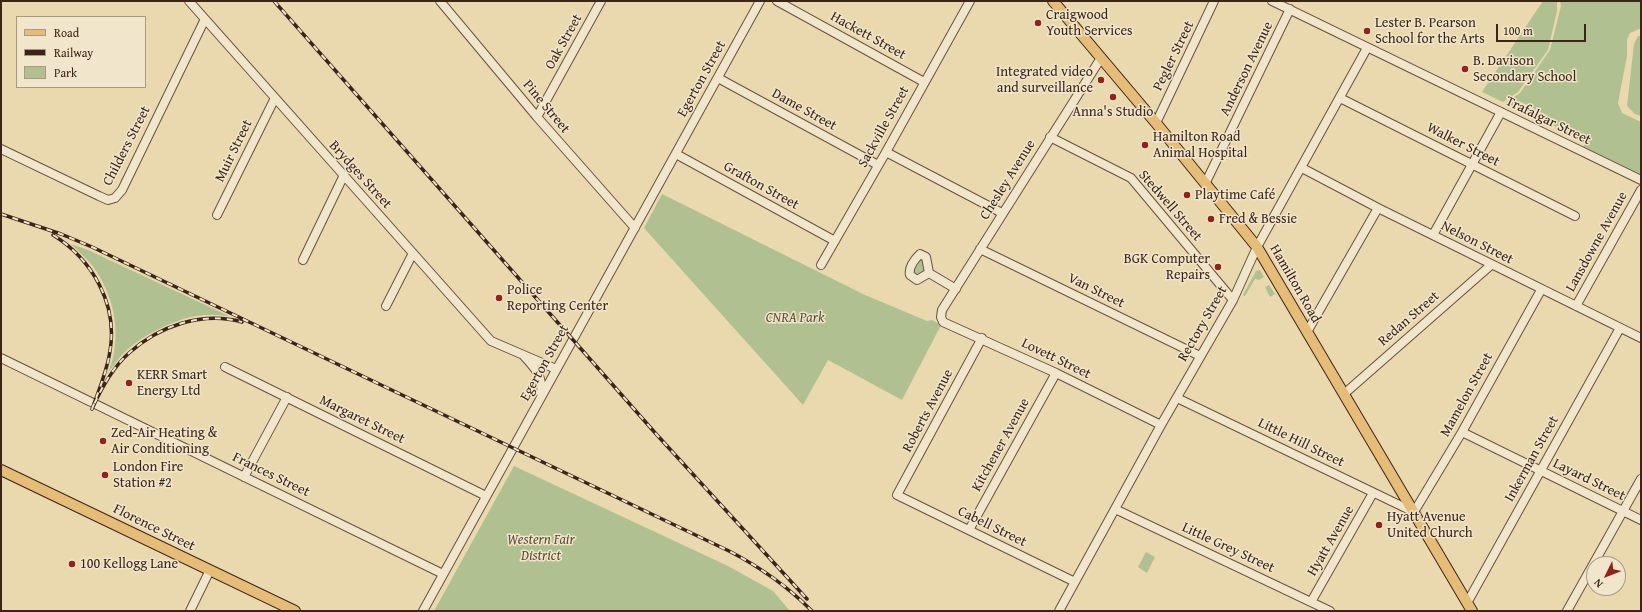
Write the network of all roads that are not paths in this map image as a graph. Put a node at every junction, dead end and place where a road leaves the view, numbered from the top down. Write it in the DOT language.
graph roads {
  1 [pos="188,1"];
  2 [pos="440,1"];
  3 [pos="601,1"];
  4 [pos="760,1"];
  5 [pos="777,1"];
  6 [pos="970,1"];
  7 [pos="1214,1"];
  8 [pos="1272,1"];
  9 [pos="1056,3"];
  10 [pos="1290,9"];
  11 [pos="205,19"];
  12 [pos="1367,48"];
  13 [pos="1101,58"];
  14 [pos="718,78"];
  15 [pos="924,82"];
  16 [pos="275,98"];
  17 [pos="1340,98"];
  18 [pos="1501,112"];
  19 [pos="537,117"];
  20 [pos="1156,123"];
  21 [pos="1050,137"];
  22 [pos="1,149"];
  23 [pos="886,152"];
  24 [pos="676,154"];
  25 [pos="878,165"];
  26 [pos="1473,165"];
  27 [pos="1302,168"];
  28 [pos="344,175"];
  29 [pos="1641,180"];
  30 [pos="1206,184"];
  31 [pos="1641,190"];
  32 [pos="1378,208"];
  33 [pos="1002,213"];
  34 [pos="217,215"];
  35 [pos="1575,216"];
  36 [pos="635,228"];
  37 [pos="1433,235"];
  38 [pos="835,242"];
  39 [pos="1257,247"];
  40 [pos="980,249"];
  41 [pos="413,253"];
  42 [pos="303,260"];
  43 [pos="821,265"];
  44 [pos="1491,265"];
  45 [pos="929,273"];
  46 [pos="956,289"];
  47 [pos="1541,290"];
  48 [pos="1233,300"];
  49 [pos="386,306"];
  50 [pos="1576,306"];
  51 [pos="941,317"];
  52 [pos="1620,328"];
  53 [pos="1307,332"];
  54 [pos="982,338"];
  55 [pos="1641,338"];
  56 [pos="522,353"];
  57 [pos="1200,356"];
  58 [pos="1,358"];
  59 [pos="225,367"];
  60 [pos="556,369"];
  61 [pos="1056,373"];
  62 [pos="1344,394"];
  63 [pos="541,396"];
  64 [pos="287,397"];
  65 [pos="1177,398"];
  66 [pos="1161,425"];
  67 [pos="1462,432"];
  68 [pos="1,470"];
  69 [pos="1540,471"];
  70 [pos="244,477"];
  71 [pos="1641,480"];
  72 [pos="1374,493"];
  73 [pos="897,495"];
  74 [pos="486,496"];
  75 [pos="1115,509"];
  76 [pos="1623,511"];
  77 [pos="1414,512"];
  78 [pos="1641,520"];
  79 [pos="969,530"];
  80 [pos="210,570"];
  81 [pos="443,574"];
  82 [pos="1075,582"];
  83 [pos="1311,602"];
  84 [pos="1469,607"];
  85 [pos="190,611"];
  86 [pos="295,611"];
  87 [pos="423,611"];
  88 [pos="1059,611"];
  89 [pos="1330,611"];
  90 [pos="1567,611"];
  1 -- 11 [label="street, Brydges Street"];
  2 -- 19 [label="street, Pine Street"];
  3 -- 19 [label="street, Oak Street"];
  4 -- 14 [label="street, Egerton Street"];
  5 -- 15 [label="street, Hackett Street"];
  6 -- 15 [label="street, Sackville Street"];
  7 -- 20 [label="street, Pegler Street"];
  8 -- 10 [label="street, Trafalgar Street"];
  9 -- 13 [label="main road, Hamilton Road"];
  10 -- 12 [label="street, Trafalgar Street"];
  10 -- 30 [label="street, Anderson Avenue"];
  11 -- 16 [label="street, Brydges Street"];
  11 -- 22 [label="street, Childers Street"];
  12 -- 17 [label="street, Rectory Street"];
  12 -- 18 [label="street, Trafalgar Street"];
  13 -- 20 [label="main road, Hamilton Road"];
  13 -- 21 [label="street, Chesley Avenue"];
  14 -- 24 [label="street, Egerton Street"];
  14 -- 25 [label="street, Dame Street"];
  15 -- 23 [label="street, Sackville Street"];
  16 -- 28 [label="street, Brydges Street"];
  16 -- 34 [label="street, Muir Street"];
  17 -- 26 [label="street, Walker Street"];
  17 -- 27 [label="street, Rectory Street"];
  18 -- 26 [label="street"];
  18 -- 29 [label="street, Trafalgar Street"];
  19 -- 36 [label="street, Pine Street"];
  20 -- 30 [label="main road, Hamilton Road"];
  21 -- 33 [label="street, Chesley Avenue"];
  21 -- 48 [label="street, Stedwell Street"];
  23 -- 25 [label="street, Sackville Street"];
  23 -- 33 [label="street"];
  24 -- 36 [label="street, Egerton Street"];
  24 -- 38 [label="street, Grafton Street"];
  25 -- 38 [label="street, Sackville Street"];
  26 -- 35 [label="street, Walker Street"];
  26 -- 37 [label="street"];
  27 -- 32 [label="street, Nelson Street"];
  27 -- 39 [label="street, Rectory Street"];
  28 -- 41 [label="street, Brydges Street"];
  28 -- 42 [label="street"];
  30 -- 39 [label="main road, Hamilton Road"];
  31 -- 50 [label="street, Lansdowne Avenue"];
  32 -- 37 [label="street, Nelson Street"];
  32 -- 53 [label="street"];
  33 -- 40 [label="street, Chesley Avenue"];
  36 -- 60 [label="street, Egerton Street"];
  37 -- 44 [label="street, Nelson Street"];
  38 -- 43 [label="street, Sackville Street"];
  39 -- 48 [label="street, Rectory Street"];
  39 -- 53 [label="main road, Hamilton Road"];
  40 -- 46 [label="street, Chesley Avenue"];
  40 -- 57 [label="street, Van Street"];
  41 -- 49 [label="street"];
  41 -- 56 [label="street, Brydges Street"];
  44 -- 47 [label="street, Nelson Street"];
  44 -- 62 [label="street, Redan Street"];
  45 -- 46 [label="street"];
  46 -- 51 [label="street, Chesley Avenue"];
  47 -- 50 [label="street, Nelson Street"];
  47 -- 67 [label="street, Mamelon Street"];
  48 -- 57 [label="street, Rectory Street"];
  50 -- 52 [label="street, Nelson Street"];
  51 -- 54 [label="street, Lovett Street"];
  52 -- 55 [label="street, Nelson Street"];
  52 -- 69 [label="street, Inkerman Street"];
  53 -- 62 [label="main road, Hamilton Road"];
  54 -- 61 [label="street, Lovett Street"];
  54 -- 73 [label="street, Roberts Avenue"];
  56 -- 60 [label="street, Brydges Street"];
  56 -- 63 [label="street"];
  57 -- 65 [label="street, Rectory Street"];
  58 -- 70 [label="street, Frances Street"];
  59 -- 64 [label="street, Margaret Street"];
  60 -- 63 [label="street, Egerton Street"];
  61 -- 66 [label="street, Lovett Street"];
  61 -- 79 [label="street, Kitchener Avenue"];
  62 -- 77 [label="main road, Hamilton Road"];
  63 -- 74 [label="street, Egerton Street"];
  64 -- 70 [label="street"];
  64 -- 74 [label="street, Margaret Street"];
  65 -- 66 [label="street, Rectory Street"];
  65 -- 72 [label="street, Little Hill Street"];
  66 -- 75 [label="street, Rectory Street"];
  67 -- 69 [label="street, Layard Street"];
  67 -- 77 [label="street, Mamelon Street"];
  68 -- 80 [label="main road, Florence Street"];
  69 -- 76 [label="street, Layard Street"];
  69 -- 84 [label="street, Inkerman Street"];
  70 -- 81 [label="street, Frances Street"];
  71 -- 76 [label="street"];
  72 -- 77 [label="street, Little Hill Street"];
  72 -- 83 [label="street, Hyatt Avenue"];
  73 -- 79 [label="street, Cabell Street"];
  74 -- 81 [label="street, Egerton Street"];
  75 -- 82 [label="street, Rectory Street"];
  75 -- 83 [label="street, Little Grey Street"];
  76 -- 78 [label="street, Layard Street"];
  76 -- 90 [label="street"];
  77 -- 84 [label="main road, Hamilton Road"];
  79 -- 82 [label="street, Cabell Street"];
  80 -- 85 [label="street"];
  80 -- 86 [label="main road, Florence Street"];
  81 -- 87 [label="street, Egerton Street"];
  82 -- 88 [label="street, Rectory Street"];
  83 -- 89 [label="street, Little Grey Street"];
}
